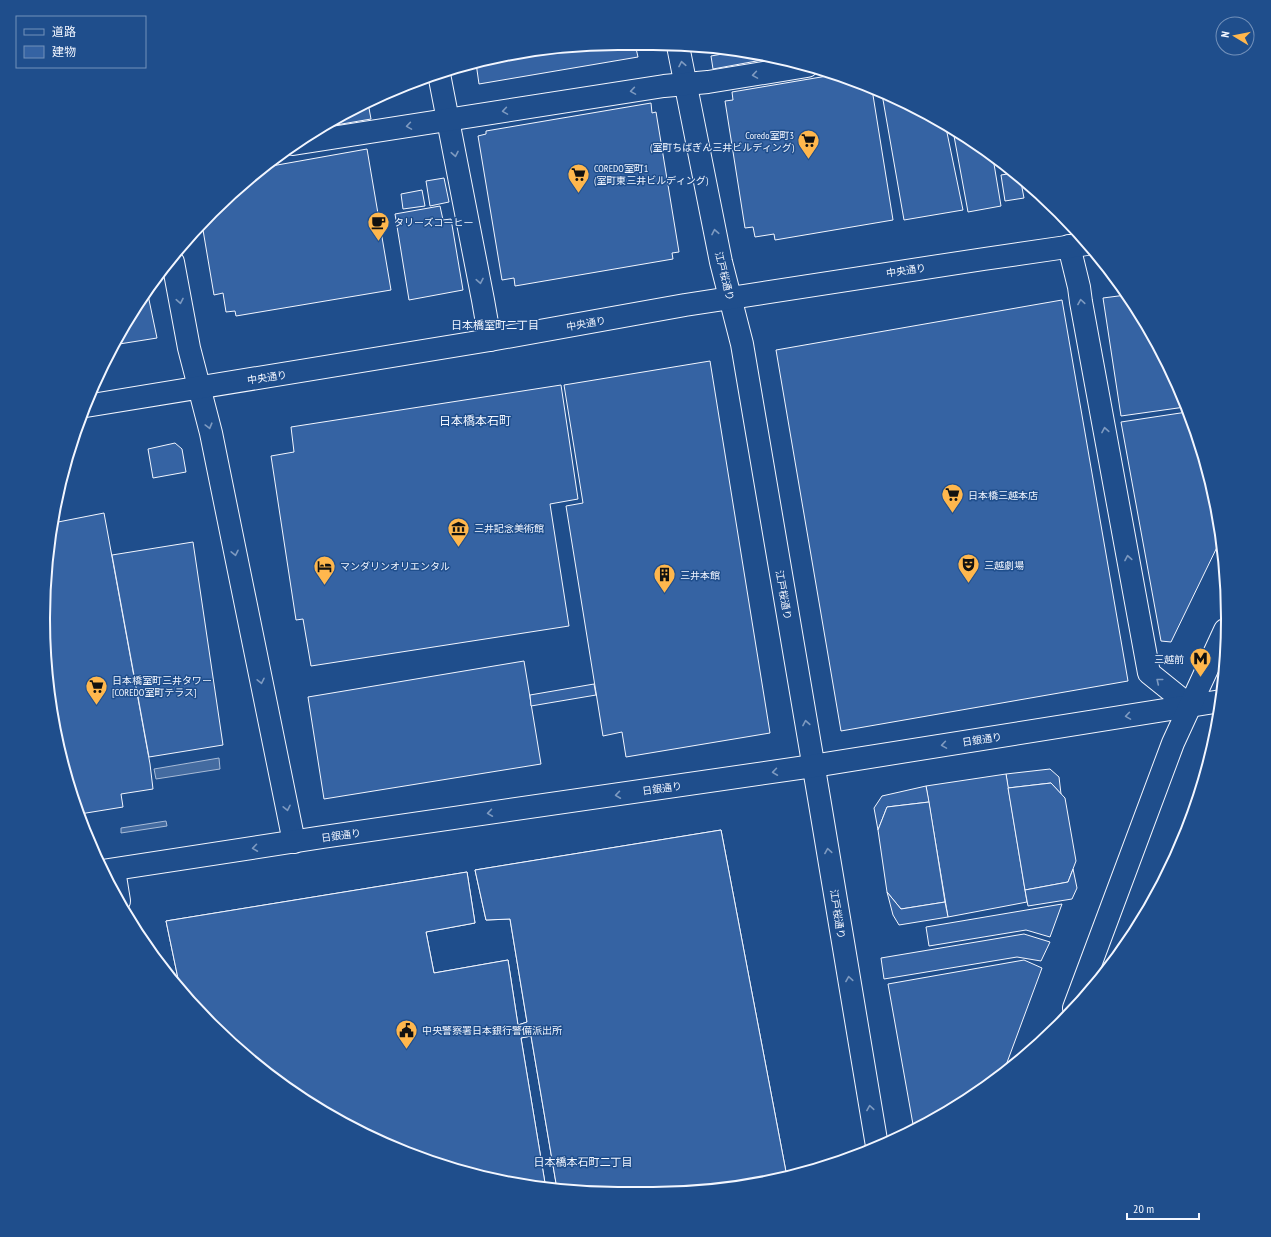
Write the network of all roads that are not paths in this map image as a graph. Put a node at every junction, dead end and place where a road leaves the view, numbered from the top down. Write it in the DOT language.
graph roads {
  1 [pos="679,51"];
  2 [pos="795,68"];
  3 [pos="440,79"];
  4 [pos="686,84"];
  5 [pos="448,120"];
  6 [pos="329,132"];
  7 [pos="1078,245"];
  8 [pos="173,265"];
  9 [pos="730,298"];
  10 [pos="490,340"];
  11 [pos="199,388"];
  12 [pos="91,405"];
  13 [pos="1220,640"];
  14 [pos="1214,702"];
  15 [pos="1190,706"];
  16 [pos="813,766"];
  17 [pos="294,842"];
  18 [pos="108,870"];
  19 [pos="1079,994"];
  20 [pos="875,1142"];
  4 -- 1 [label="main road, 江戸桜通り, one-way"];
  2 -- 4 [label="main road, one-way"];
  3 -- 5 [label="main road"];
  4 -- 5 [label="main road, one-way"];
  9 -- 4 [label="main road, 江戸桜通り, one-way"];
  5 -- 6 [label="main road, one-way"];
  5 -- 10 [label="main road, one-way"];
  7 -- 9 [label="main road, 中央通り"];
  15 -- 7 [label="main road, one-way"];
  8 -- 11 [label="main road, one-way"];
  9 -- 10 [label="main road, 中央通り"];
  16 -- 9 [label="main road, 江戸桜通り, one-way"];
  10 -- 11 [label="main road, 中央通り"];
  11 -- 12 [label="main road, 中央通り"];
  11 -- 17 [label="main road, one-way"];
  13 -- 15 [label="main road"];
  14 -- 15 [label="main road, 日銀通り"];
  15 -- 16 [label="main road, 日銀通り, one-way"];
  15 -- 19 [label="main road"];
  16 -- 17 [label="main road, 日銀通り, one-way"];
  20 -- 16 [label="main road, 江戸桜通り, one-way"];
  17 -- 18 [label="main road, 日銀通り, one-way"];
}
